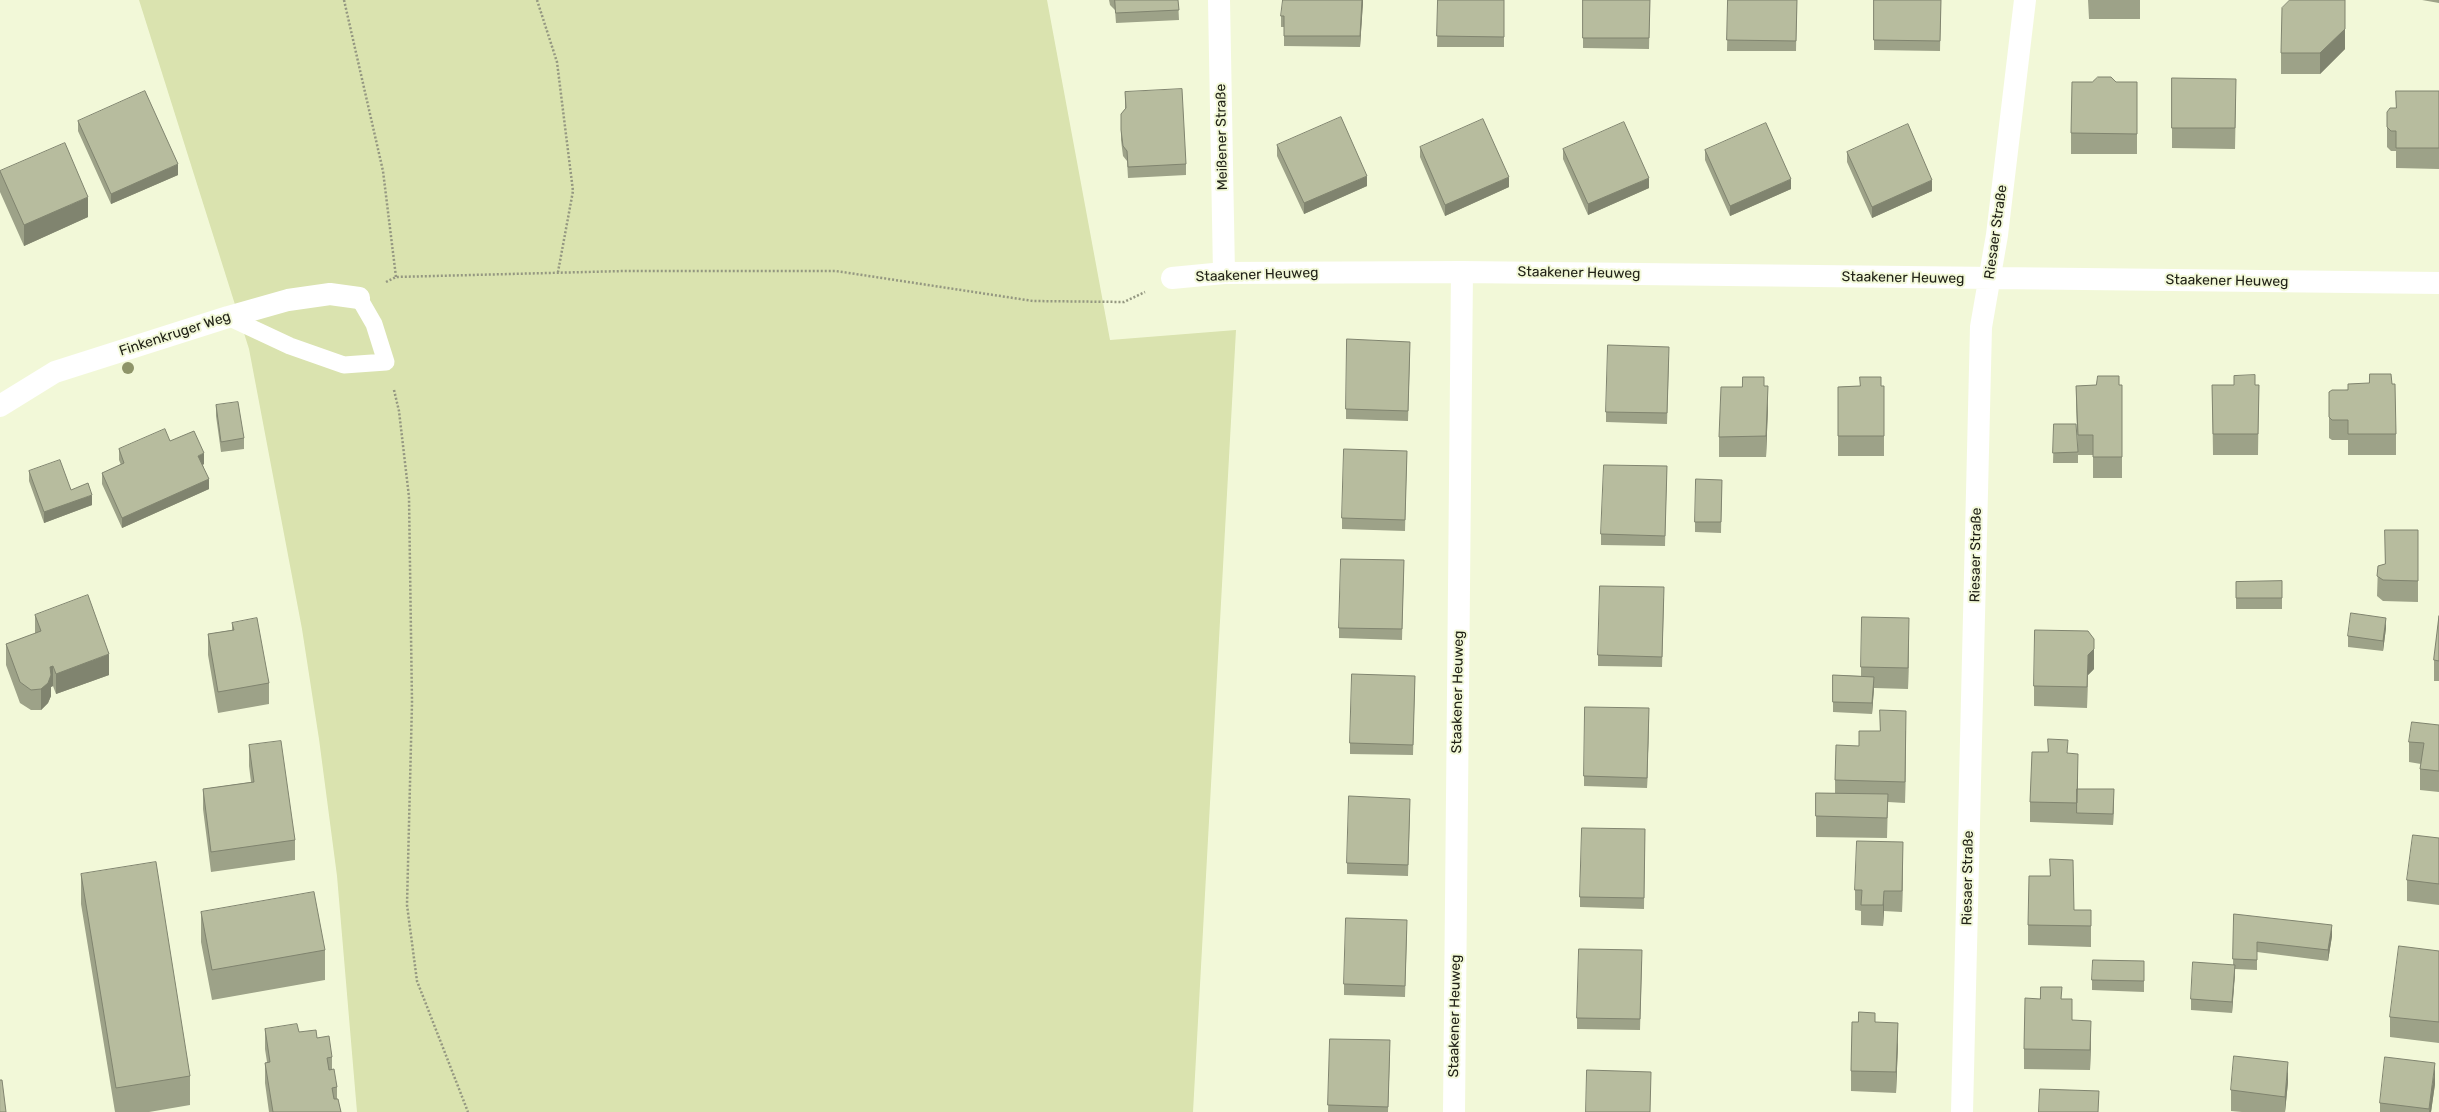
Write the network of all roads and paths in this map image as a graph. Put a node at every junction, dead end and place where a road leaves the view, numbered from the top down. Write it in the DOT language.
graph roads {
  1 [pos="344,0"];
  2 [pos="537,0"];
  3 [pos="1219,0"];
  4 [pos="2025,0"];
  5 [pos="558,272"];
  6 [pos="1462,272"];
  7 [pos="1224,273"];
  8 [pos="1172,278"];
  9 [pos="1989,279"];
  10 [pos="2439,283"];
  11 [pos="359,298"];
  12 [pos="228,317"];
  13 [pos="386,362"];
  14 [pos="0,406"];
  15 [pos="468,1112"];
  16 [pos="1454,1112"];
  17 [pos="1962,1112"];
  1 -- 5 [label="path"];
  2 -- 5 [label="path"];
  3 -- 7 [label="street, Meißener Straße"];
  4 -- 9 [label="street, Riesaer Straße"];
  5 -- 8 [label="path"];
  6 -- 7 [label="street, Staakener Heuweg"];
  6 -- 9 [label="street, Staakener Heuweg"];
  6 -- 16 [label="street, Staakener Heuweg"];
  7 -- 8 [label="street, Staakener Heuweg"];
  9 -- 10 [label="street, Staakener Heuweg"];
  9 -- 17 [label="street, Riesaer Straße"];
  11 -- 12 [label="street, Finkenkruger Weg"];
  11 -- 13 [label="lane"];
  12 -- 13 [label="lane"];
  12 -- 14 [label="street, Finkenkruger Weg"];
  13 -- 15 [label="path"];
}
